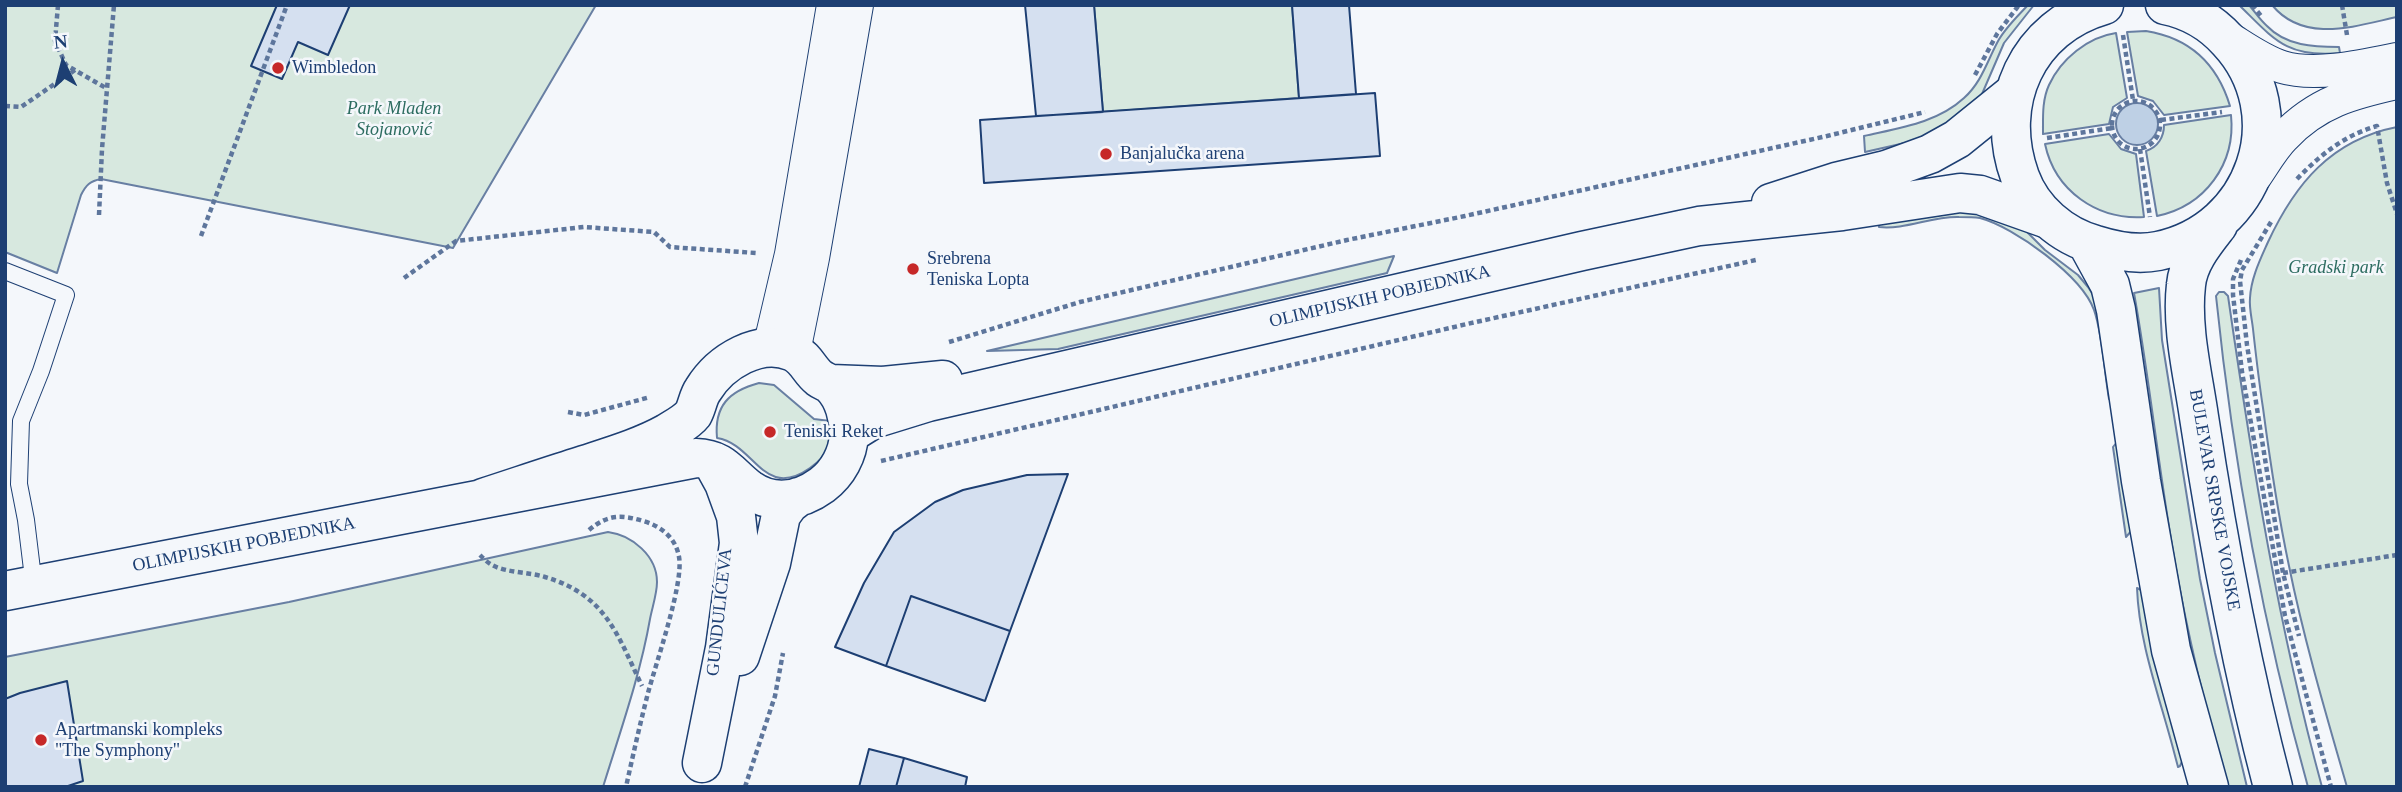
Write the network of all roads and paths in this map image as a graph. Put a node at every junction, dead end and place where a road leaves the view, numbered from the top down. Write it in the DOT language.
graph roads {
  1 [pos="58,5"];
  2 [pos="114,5"];
  3 [pos="287,5"];
  4 [pos="833,5"];
  5 [pos="857,5"];
  6 [pos="2019,5"];
  7 [pos="2342,5"];
  8 [pos="2171,6"];
  9 [pos="2065,15"];
  10 [pos="2113,15"];
  11 [pos="2219,31"];
  12 [pos="2348,42"];
  13 [pos="2397,59"];
  14 [pos="75,70"];
  15 [pos="1973,80"];
  16 [pos="2397,83"];
  17 [pos="106,88"];
  18 [pos="2014,93"];
  19 [pos="2133,100"];
  20 [pos="5,106"];
  21 [pos="1935,109"];
  22 [pos="2224,111"];
  23 [pos="2161,120"];
  24 [pos="2112,128"];
  25 [pos="2035,140"];
  26 [pos="2140,149"];
  27 [pos="2295,181"];
  28 [pos="2243,212"];
  29 [pos="2397,214"];
  30 [pos="99,215"];
  31 [pos="2274,217"];
  32 [pos="2045,218"];
  33 [pos="2152,225"];
  34 [pos="1699,226"];
  35 [pos="201,236"];
  36 [pos="2087,243"];
  37 [pos="762,253"];
  38 [pos="1768,258"];
  39 [pos="5,271"];
  40 [pos="404,278"];
  41 [pos="936,345"];
  42 [pos="781,350"];
  43 [pos="1060,370"];
  44 [pos="733,372"];
  45 [pos="836,391"];
  46 [pos="568,412"];
  47 [pos="699,414"];
  48 [pos="584,415"];
  49 [pos="854,436"];
  50 [pos="967,439"];
  51 [pos="711,473"];
  52 [pos="483,498"];
  53 [pos="793,508"];
  54 [pos="589,530"];
  55 [pos="480,555"];
  56 [pos="2397,555"];
  57 [pos="2283,573"];
  58 [pos="20,589"];
  59 [pos="2299,636"];
  60 [pos="785,645"];
  61 [pos="642,686"];
  62 [pos="698,775"];
  63 [pos="626,787"];
  64 [pos="746,787"];
  65 [pos="2209,787"];
  66 [pos="2273,787"];
  67 [pos="2331,787"];
  1 -- 14 [label="path"];
  2 -- 17 [label="path"];
  3 -- 35 [label="path"];
  4 -- 42 [label="street"];
  5 -- 42 [label="street"];
  6 -- 15 [label="path"];
  7 -- 12 [label="path"];
  8 -- 11 [label="street, BULEVAR SRPSKE VOJSKE"];
  9 -- 10 [label="street"];
  9 -- 18 [label="street"];
  10 -- 19 [label="path"];
  11 -- 13 [label="street"];
  11 -- 28 [label="street, BULEVAR SRPSKE VOJSKE"];
  14 -- 17 [label="path"];
  14 -- 20 [label="path"];
  16 -- 28 [label="street"];
  17 -- 30 [label="path"];
  18 -- 32 [label="street"];
  18 -- 34 [label="street, OLIMPIJSKIH POBJEDNIKA"];
  19 -- 23 [label="path"];
  19 -- 24 [label="path"];
  21 -- 41 [label="path"];
  22 -- 23 [label="path"];
  23 -- 26 [label="path"];
  24 -- 25 [label="path"];
  24 -- 26 [label="path"];
  26 -- 33 [label="path"];
  27 -- 29 [label="path"];
  28 -- 36 [label="street"];
  28 -- 66 [label="street, BULEVAR SRPSKE VOJSKE"];
  28 -- 67 [label="path"];
  31 -- 57 [label="path"];
  32 -- 34 [label="street, OLIMPIJSKIH POBJEDNIKA"];
  32 -- 36 [label="street"];
  34 -- 43 [label="street, OLIMPIJSKIH POBJEDNIKA"];
  36 -- 65 [label="street"];
  37 -- 40 [label="path"];
  38 -- 50 [label="path"];
  39 -- 58 [label="lane"];
  42 -- 44 [label="street, OLIMPIJSKIH POBJEDNIKA"];
  42 -- 45 [label="street"];
  42 -- 47 [label="street"];
  43 -- 45 [label="street, OLIMPIJSKIH POBJEDNIKA"];
  43 -- 49 [label="street, OLIMPIJSKIH POBJEDNIKA"];
  44 -- 45 [label="street, OLIMPIJSKIH POBJEDNIKA"];
  44 -- 47 [label="street, OLIMPIJSKIH POBJEDNIKA"];
  45 -- 49 [label="street"];
  46 -- 48 [label="path"];
  47 -- 51 [label="street"];
  47 -- 52 [label="street, OLIMPIJSKIH POBJEDNIKA"];
  49 -- 53 [label="street"];
  51 -- 52 [label="street, OLIMPIJSKIH POBJEDNIKA"];
  51 -- 53 [label="street"];
  51 -- 62 [label="street, GUNDULIĆEVA"];
  52 -- 58 [label="street, OLIMPIJSKIH POBJEDNIKA"];
  53 -- 62 [label="street, GUNDULIĆEVA"];
  54 -- 63 [label="path"];
  55 -- 61 [label="path"];
  56 -- 57 [label="path"];
  57 -- 59 [label="path"];
  60 -- 64 [label="path"];
}
